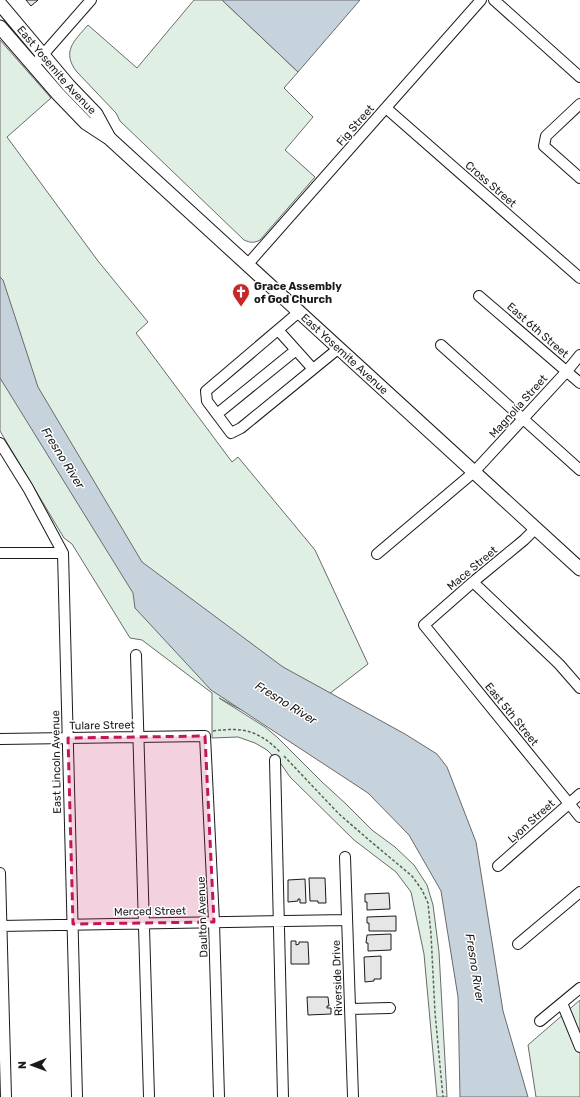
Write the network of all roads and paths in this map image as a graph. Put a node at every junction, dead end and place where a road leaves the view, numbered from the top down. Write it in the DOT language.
graph roads {
  1 [pos="91,0"];
  2 [pos="481,0"];
  3 [pos="494,0"];
  4 [pos="0,4"];
  5 [pos="0,27"];
  6 [pos="43,54"];
  7 [pos="34,65"];
  8 [pos="580,78"];
  9 [pos="580,104"];
  10 [pos="386,108"];
  11 [pos="109,138"];
  12 [pos="580,178"];
  13 [pos="247,266"];
  14 [pos="580,278"];
  15 [pos="479,296"];
  16 [pos="299,312"];
  17 [pos="278,330"];
  18 [pos="442,345"];
  19 [pos="338,348"];
  20 [pos="296,350"];
  21 [pos="580,355"];
  22 [pos="313,369"];
  23 [pos="567,371"];
  24 [pos="580,383"];
  25 [pos="217,414"];
  26 [pos="523,419"];
  27 [pos="0,443"];
  28 [pos="580,470"];
  29 [pos="474,472"];
  30 [pos="536,528"];
  31 [pos="0,553"];
  32 [pos="63,553"];
  33 [pos="377,554"];
  34 [pos="580,569"];
  35 [pos="473,582"];
  36 [pos="424,625"];
  37 [pos="136,655"];
  38 [pos="580,688"];
  39 [pos="209,733"];
  40 [pos="138,737"];
  41 [pos="68,738"];
  42 [pos="0,739"];
  43 [pos="275,760"];
  44 [pos="580,794"];
  45 [pos="569,803"];
  46 [pos="580,817"];
  47 [pos="345,857"];
  48 [pos="498,866"];
  49 [pos="0,873"];
  50 [pos="580,892"];
  51 [pos="347,920"];
  52 [pos="214,922"];
  53 [pos="279,922"];
  54 [pos="144,923"];
  55 [pos="72,924"];
  56 [pos="1,926"];
  57 [pos="518,944"];
  58 [pos="580,988"];
  59 [pos="562,1003"];
  60 [pos="390,1008"];
  61 [pos="350,1009"];
  62 [pos="540,1021"];
  63 [pos="580,1048"];
  64 [pos="6,1097"];
  65 [pos="77,1097"];
  66 [pos="149,1097"];
  67 [pos="219,1097"];
  68 [pos="283,1097"];
  69 [pos="353,1097"];
  70 [pos="443,1097"];
  1 -- 6 [label="street"];
  2 -- 10 [label="street, Fig Street"];
  3 -- 8 [label="street"];
  4 -- 6 [label="main road, East Yosemite Avenue"];
  5 -- 7 [label="main road, East Yosemite Avenue"];
  6 -- 7 [label="street"];
  6 -- 11 [label="main road, East Yosemite Avenue"];
  7 -- 11 [label="main road, East Yosemite Avenue"];
  9 -- 12 [label="street"];
  10 -- 13 [label="street, Fig Street"];
  10 -- 14 [label="street, Cross Street"];
  11 -- 13 [label="main road, East Yosemite Avenue"];
  13 -- 16 [label="main road, East Yosemite Avenue"];
  15 -- 23 [label="street, East 6th Street"];
  16 -- 17 [label="street"];
  16 -- 19 [label="main road, East Yosemite Avenue"];
  17 -- 20 [label="street"];
  17 -- 25 [label="street"];
  18 -- 26 [label="street"];
  19 -- 22 [label="street"];
  19 -- 29 [label="main road, East Yosemite Avenue"];
  20 -- 22 [label="street"];
  20 -- 25 [label="street"];
  21 -- 23 [label="street, Magnolia Street"];
  22 -- 25 [label="street"];
  23 -- 24 [label="street, East 6th Street"];
  23 -- 26 [label="street, Magnolia Street"];
  26 -- 28 [label="street"];
  26 -- 29 [label="street, Magnolia Street"];
  27 -- 32 [label="street, East Lincoln Avenue"];
  29 -- 30 [label="main road, East Yosemite Avenue"];
  29 -- 33 [label="street, Magnolia Street"];
  30 -- 34 [label="main road, East Yosemite Avenue"];
  30 -- 35 [label="street, Mace Street"];
  31 -- 32 [label="street"];
  32 -- 41 [label="street, East Lincoln Avenue"];
  35 -- 36 [label="street, Mace Street"];
  35 -- 38 [label="street"];
  36 -- 45 [label="street, East 5th Street"];
  37 -- 40 [label="street"];
  39 -- 40 [label="street, Tulare Street"];
  39 -- 52 [label="street, Daulton Avenue"];
  39 -- 70 [label="path"];
  40 -- 41 [label="street, Tulare Street"];
  40 -- 54 [label="street"];
  41 -- 42 [label="street, Tulare Street"];
  41 -- 55 [label="street, East Lincoln Avenue"];
  43 -- 53 [label="street"];
  44 -- 45 [label="street, Lyon Street"];
  45 -- 46 [label="street, East 5th Street"];
  45 -- 48 [label="street, Lyon Street"];
  47 -- 51 [label="street, Riverside Drive"];
  49 -- 56 [label="street"];
  50 -- 57 [label="street"];
  51 -- 53 [label="street, Merced Street"];
  51 -- 61 [label="street, Riverside Drive"];
  52 -- 53 [label="street, Merced Street"];
  52 -- 54 [label="street, Merced Street"];
  52 -- 67 [label="street, Daulton Avenue"];
  53 -- 68 [label="street"];
  54 -- 55 [label="street, Merced Street"];
  54 -- 66 [label="street"];
  55 -- 56 [label="street, Merced Street"];
  55 -- 65 [label="street, East Lincoln Avenue"];
  56 -- 64 [label="street"];
  58 -- 59 [label="street"];
  59 -- 62 [label="street"];
  59 -- 63 [label="street"];
  60 -- 61 [label="street"];
  61 -- 69 [label="street, Riverside Drive"];
}
